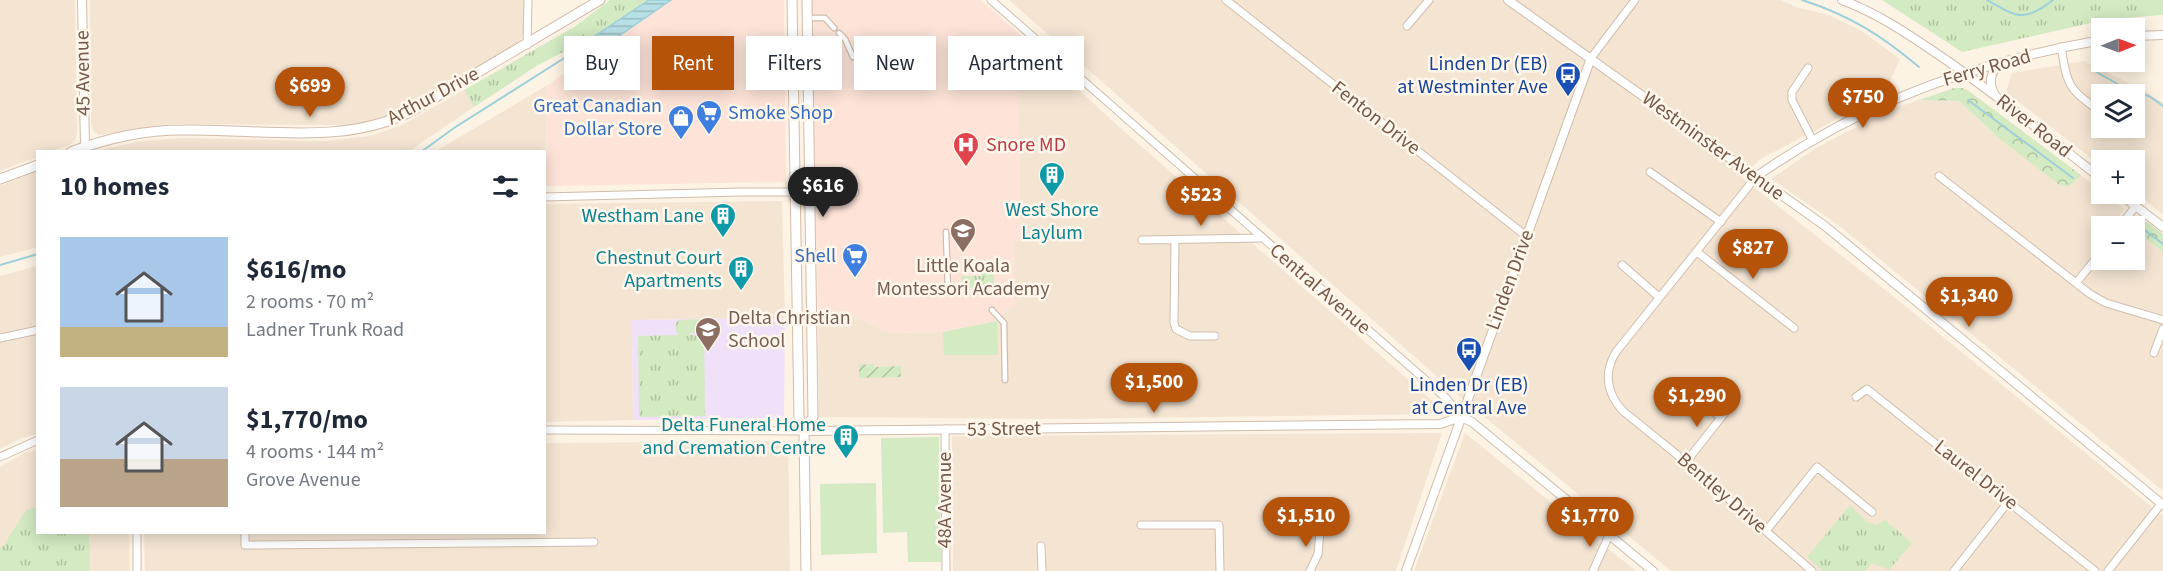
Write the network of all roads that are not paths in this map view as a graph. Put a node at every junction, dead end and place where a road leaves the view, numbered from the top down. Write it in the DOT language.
graph roads {
  1 [pos="82,0"];
  2 [pos="528,0"];
  3 [pos="600,0"];
  4 [pos="792,0"];
  5 [pos="807,0"];
  6 [pos="991,0"];
  7 [pos="1226,0"];
  8 [pos="1429,0"];
  9 [pos="1508,0"];
  10 [pos="1635,0"];
  11 [pos="1842,0"];
  12 [pos="814,18"];
  13 [pos="1407,26"];
  14 [pos="834,28"];
  15 [pos="839,33"];
  16 [pos="2163,35"];
  17 [pos="2145,36"];
  18 [pos="2091,42"];
  19 [pos="527,45"];
  20 [pos="2061,47"];
  21 [pos="853,57"];
  22 [pos="1591,58"];
  23 [pos="2010,60"];
  24 [pos="1809,68"];
  25 [pos="1966,74"];
  26 [pos="1997,98"];
  27 [pos="2091,105"];
  28 [pos="1813,141"];
  29 [pos="85,146"];
  30 [pos="76,150"];
  31 [pos="36,166"];
  32 [pos="2091,171"];
  33 [pos="1650,172"];
  34 [pos="1939,176"];
  35 [pos="1756,177"];
  36 [pos="0,179"];
  37 [pos="855,192"];
  38 [pos="795,193"];
  39 [pos="809,193"];
  40 [pos="546,197"];
  41 [pos="2133,204"];
  42 [pos="2136,206"];
  43 [pos="2128,216"];
  44 [pos="1721,222"];
  45 [pos="2163,227"];
  46 [pos="946,232"];
  47 [pos="1526,236"];
  48 [pos="1261,238"];
  49 [pos="1142,240"];
  50 [pos="1174,240"];
  51 [pos="1697,252"];
  52 [pos="1622,265"];
  53 [pos="2091,265"];
  54 [pos="2076,283"];
  55 [pos="948,291"];
  56 [pos="1659,297"];
  57 [pos="992,310"];
  58 [pos="2163,320"];
  59 [pos="1794,328"];
  60 [pos="2163,329"];
  61 [pos="36,330"];
  62 [pos="1215,336"];
  63 [pos="0,338"];
  64 [pos="2154,353"];
  65 [pos="1005,380"];
  66 [pos="1856,397"];
  67 [pos="1461,417"];
  68 [pos="1721,417"];
  69 [pos="945,429"];
  70 [pos="546,430"];
  71 [pos="804,431"];
  72 [pos="36,441"];
  73 [pos="0,457"];
  74 [pos="1686,462"];
  75 [pos="2009,501"];
  76 [pos="2162,504"];
  77 [pos="1872,512"];
  78 [pos="1142,525"];
  79 [pos="1320,531"];
  80 [pos="1766,531"];
  81 [pos="137,534"];
  82 [pos="245,534"];
  83 [pos="1609,535"];
  84 [pos="594,543"];
  85 [pos="1041,546"];
  86 [pos="137,571"];
  87 [pos="806,571"];
  88 [pos="946,571"];
  89 [pos="1042,571"];
  90 [pos="1220,571"];
  91 [pos="1310,571"];
  92 [pos="1406,571"];
  93 [pos="1593,571"];
  94 [pos="1653,571"];
  95 [pos="1812,571"];
  96 [pos="1954,571"];
  97 [pos="2095,571"];
  98 [pos="2108,571"];
  1 -- 29 [label="street, 45 Avenue"];
  2 -- 19 [label="street"];
  3 -- 19 [label="main road, Arthur Drive"];
  4 -- 38 [label="main road"];
  5 -- 39 [label="main road"];
  6 -- 48 [label="street, Central Avenue"];
  7 -- 47 [label="street, Fenton Drive"];
  8 -- 13 [label="street"];
  9 -- 22 [label="street, Westminster Avenue"];
  10 -- 22 [label="street, Linden Drive"];
  11 -- 25 [label="street, River Road"];
  12 -- 14 [label="street"];
  15 -- 21 [label="street"];
  16 -- 17 [label="street"];
  18 -- 20 [label="street, Ferry Road"];
  19 -- 29 [label="main road, Arthur Drive"];
  20 -- 23 [label="street, Ferry Road"];
  20 -- 27 [label="street"];
  22 -- 35 [label="street, Westminster Avenue"];
  22 -- 47 [label="street, Linden Drive"];
  23 -- 25 [label="street, Ferry Road"];
  23 -- 26 [label="street"];
  24 -- 28 [label="street"];
  25 -- 26 [label="street, River Road"];
  25 -- 28 [label="street, Ferry Road"];
  26 -- 32 [label="street, River Road"];
  28 -- 35 [label="street, Ferry Road"];
  29 -- 30 [label="main road, Arthur Drive"];
  31 -- 36 [label="main road"];
  33 -- 44 [label="street"];
  34 -- 54 [label="street"];
  35 -- 44 [label="street, Bentley Drive"];
  35 -- 76 [label="street, Westminster Avenue"];
  37 -- 39 [label="street"];
  38 -- 39 [label="street"];
  38 -- 40 [label="street"];
  38 -- 71 [label="main road"];
  39 -- 71 [label="main road"];
  41 -- 42 [label="street"];
  42 -- 43 [label="street"];
  42 -- 45 [label="street"];
  44 -- 51 [label="street, Bentley Drive"];
  46 -- 55 [label="street"];
  47 -- 67 [label="street, Linden Drive"];
  48 -- 50 [label="street"];
  48 -- 67 [label="street, Central Avenue"];
  49 -- 50 [label="street"];
  50 -- 62 [label="street"];
  51 -- 56 [label="street, Bentley Drive"];
  51 -- 59 [label="street"];
  52 -- 56 [label="street"];
  53 -- 54 [label="street"];
  54 -- 58 [label="street"];
  56 -- 74 [label="street, Bentley Drive"];
  57 -- 65 [label="street"];
  60 -- 64 [label="street"];
  61 -- 63 [label="street"];
  66 -- 75 [label="street, Laurel Drive"];
  67 -- 69 [label="street, 53 Street"];
  67 -- 83 [label="street, Central Avenue"];
  67 -- 92 [label="street, Linden Drive"];
  68 -- 74 [label="street"];
  69 -- 71 [label="street, 53 Street"];
  69 -- 88 [label="street, 48A Avenue"];
  70 -- 71 [label="street, 53 Street"];
  71 -- 87 [label="main road"];
  72 -- 73 [label="street"];
  74 -- 80 [label="street, Bentley Drive"];
  75 -- 96 [label="street"];
  75 -- 97 [label="street, Laurel Drive"];
  76 -- 98 [label="street"];
  77 -- 80 [label="street"];
  78 -- 90 [label="street"];
  79 -- 91 [label="street"];
  80 -- 95 [label="street, Bentley Drive"];
  81 -- 86 [label="street"];
  82 -- 84 [label="street"];
  83 -- 93 [label="street"];
  83 -- 94 [label="street, Central Avenue"];
  85 -- 89 [label="street"];
}
